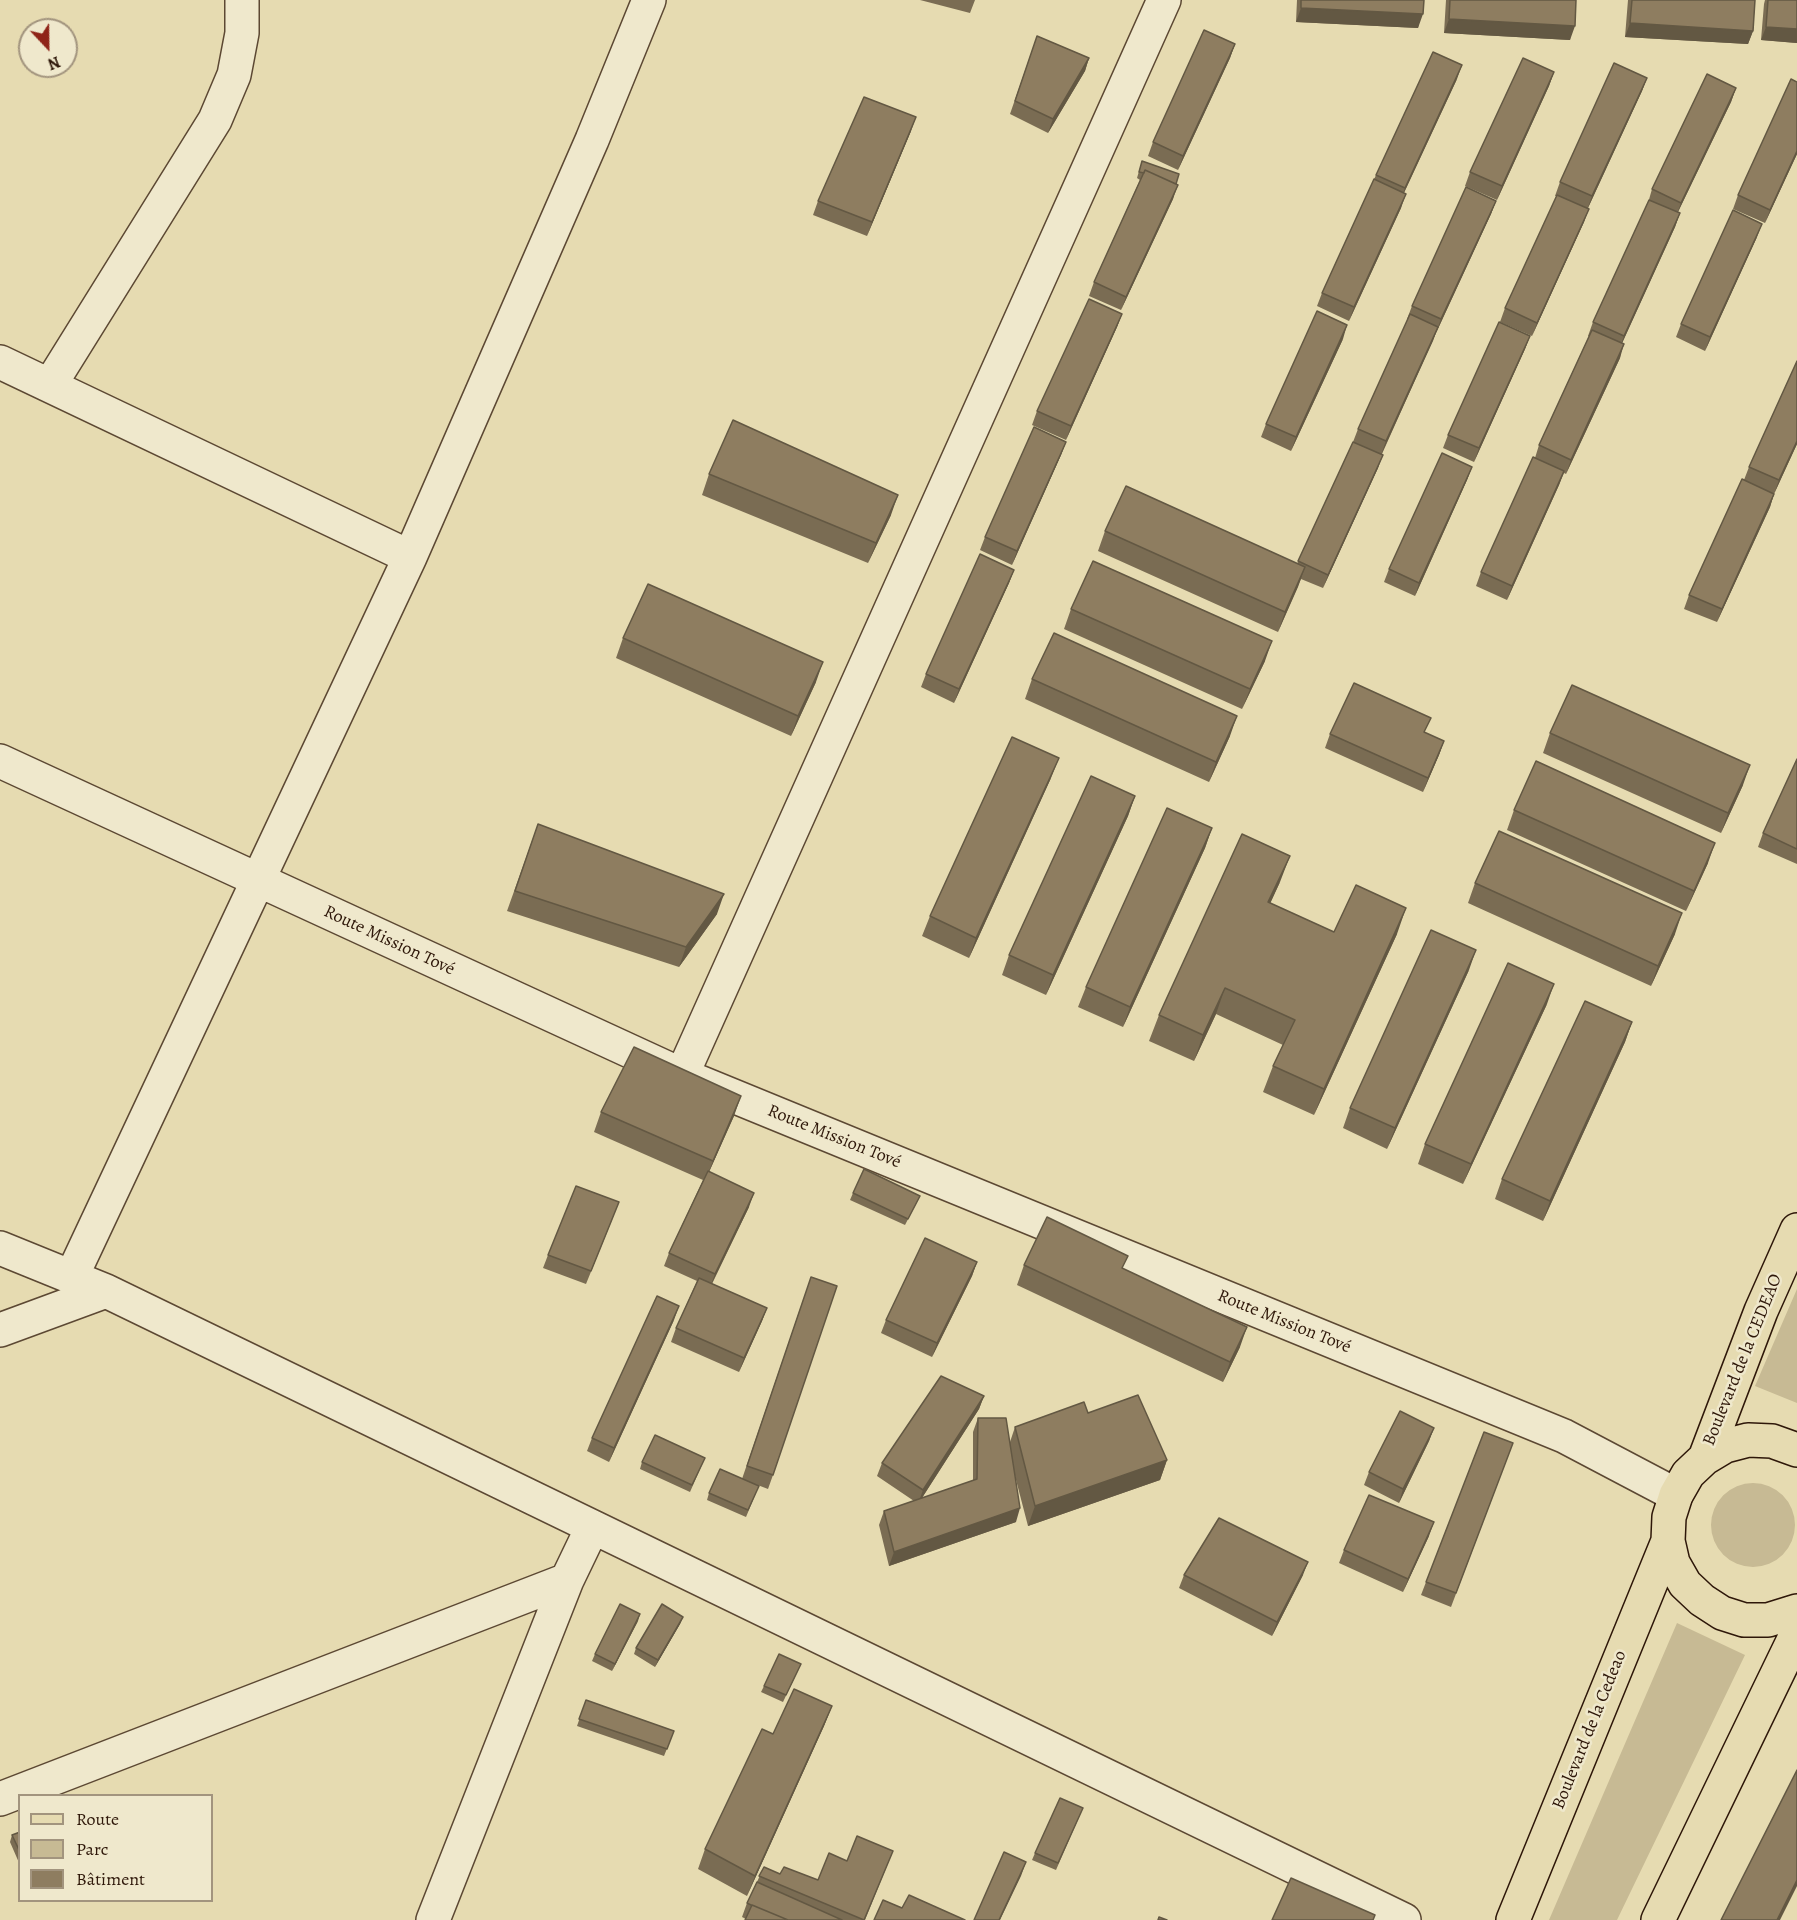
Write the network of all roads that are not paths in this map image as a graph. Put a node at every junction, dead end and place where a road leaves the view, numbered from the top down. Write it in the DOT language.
graph roads {
  1 [pos="242,0"];
  2 [pos="648,0"];
  3 [pos="1164,0"];
  4 [pos="0,362"];
  5 [pos="50,386"];
  6 [pos="410,557"];
  7 [pos="0,761"];
  8 [pos="259,879"];
  9 [pos="682,1076"];
  10 [pos="1797,1230"];
  11 [pos="0,1248"];
  12 [pos="71,1278"];
  13 [pos="106,1291"];
  14 [pos="0,1330"];
  15 [pos="1797,1450"];
  16 [pos="1705,1458"];
  17 [pos="1676,1495"];
  18 [pos="592,1528"];
  19 [pos="1668,1541"];
  20 [pos="567,1580"];
  21 [pos="1797,1611"];
  22 [pos="1797,1633"];
  23 [pos="1786,1680"];
  24 [pos="0,1799"];
  25 [pos="433,1920"];
  26 [pos="1404,1920"];
  27 [pos="1513,1920"];
  28 [pos="1658,1920"];
  1 -- 5 [label="street"];
  2 -- 6 [label="street"];
  3 -- 9 [label="street"];
  4 -- 5 [label="street"];
  5 -- 6 [label="street"];
  6 -- 8 [label="street"];
  7 -- 8 [label="street, Route Mission Tové"];
  8 -- 9 [label="street, Route Mission Tové"];
  8 -- 12 [label="street"];
  9 -- 17 [label="street, Route Mission Tové"];
  10 -- 16 [label="main road, Boulevard de la CEDEAO"];
  11 -- 12 [label="street"];
  12 -- 13 [label="street"];
  13 -- 14 [label="street"];
  13 -- 18 [label="street"];
  15 -- 16 [label="main road, Boulevard de la Cedeao"];
  16 -- 17 [label="main road, Boulevard de la Cedeao"];
  17 -- 19 [label="main road, Boulevard de la Cedeao"];
  18 -- 20 [label="street"];
  18 -- 26 [label="street"];
  19 -- 21 [label="main road, Boulevard de la Cedeao"];
  19 -- 27 [label="main road, Boulevard de la Cedeao"];
  20 -- 24 [label="street"];
  20 -- 25 [label="street"];
  22 -- 23 [label="main road"];
  23 -- 28 [label="main road"];
}
